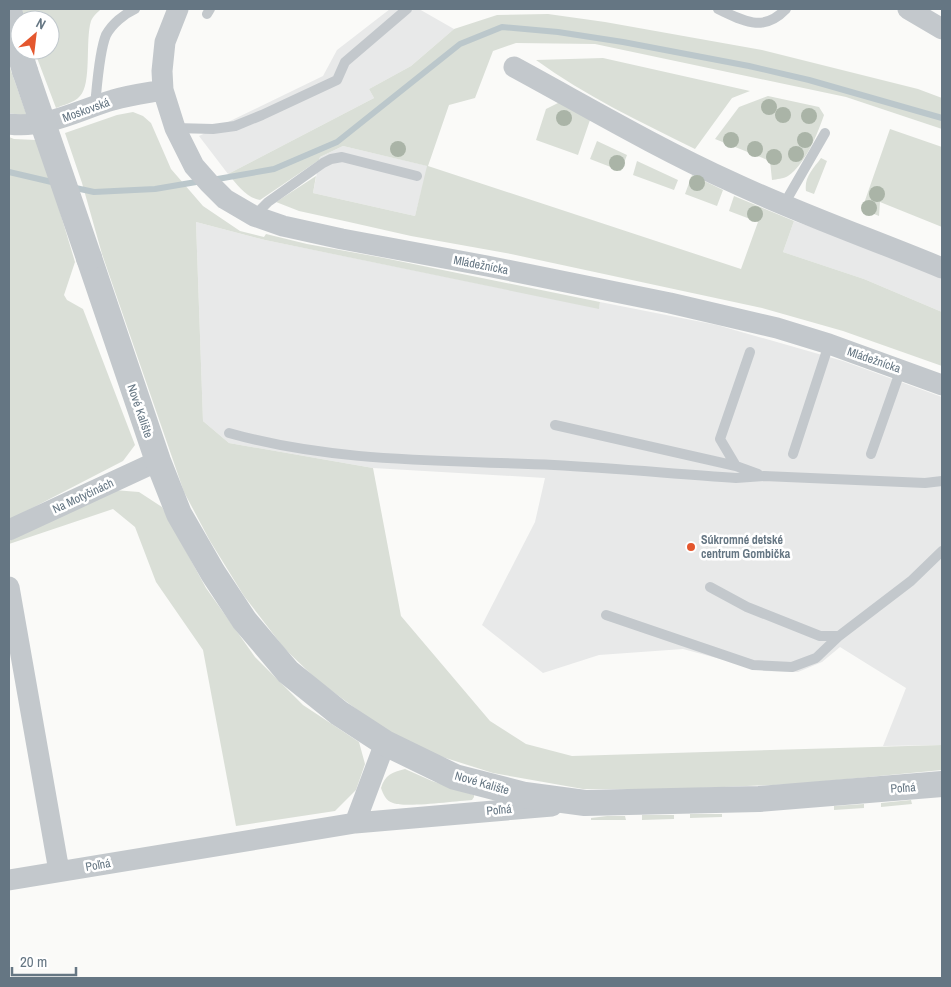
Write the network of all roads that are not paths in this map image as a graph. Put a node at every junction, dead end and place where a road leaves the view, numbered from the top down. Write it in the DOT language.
graph roads {
  1 [pos="9,9"];
  2 [pos="135,9"];
  3 [pos="178,9"];
  4 [pos="407,9"];
  5 [pos="718,9"];
  6 [pos="786,9"];
  7 [pos="908,9"];
  8 [pos="942,29"];
  9 [pos="514,68"];
  10 [pos="163,90"];
  11 [pos="95,106"];
  12 [pos="9,124"];
  13 [pos="175,128"];
  14 [pos="825,133"];
  15 [pos="417,176"];
  16 [pos="783,206"];
  17 [pos="254,216"];
  18 [pos="942,268"];
  19 [pos="829,344"];
  20 [pos="750,352"];
  21 [pos="901,369"];
  22 [pos="942,385"];
  23 [pos="555,425"];
  24 [pos="229,432"];
  25 [pos="793,454"];
  26 [pos="871,454"];
  27 [pos="158,461"];
  28 [pos="736,466"];
  29 [pos="764,476"];
  30 [pos="942,481"];
  31 [pos="9,530"];
  32 [pos="942,551"];
  33 [pos="938,563"];
  34 [pos="9,587"];
  35 [pos="710,587"];
  36 [pos="606,615"];
  37 [pos="839,636"];
  38 [pos="13,639"];
  39 [pos="386,744"];
  40 [pos="942,784"];
  41 [pos="584,803"];
  42 [pos="355,823"];
  43 [pos="59,871"];
  44 [pos="9,880"];
  1 -- 27 [label="street, Nové Kalište, bridge"];
  2 -- 11 [label="lane"];
  3 -- 10 [label="street, Mládežnícka"];
  4 -- 13 [label="lane"];
  5 -- 6 [label="lane"];
  7 -- 8 [label="street"];
  9 -- 16 [label="street"];
  10 -- 11 [label="street, Moskovská"];
  10 -- 13 [label="street, Mládežnícka"];
  11 -- 12 [label="street, Moskovská"];
  13 -- 17 [label="street, Mládežnícka"];
  14 -- 16 [label="lane"];
  15 -- 17 [label="lane"];
  16 -- 18 [label="street"];
  17 -- 19 [label="street, Mládežnícka"];
  19 -- 21 [label="street, Mládežnícka"];
  19 -- 25 [label="lane"];
  20 -- 28 [label="lane"];
  21 -- 22 [label="street, Mládežnícka"];
  21 -- 26 [label="lane"];
  23 -- 28 [label="lane"];
  24 -- 29 [label="lane"];
  27 -- 31 [label="street, Na Motyčinách"];
  27 -- 39 [label="street, Nové Kalište"];
  28 -- 29 [label="lane"];
  29 -- 30 [label="lane"];
  32 -- 33 [label="lane"];
  33 -- 37 [label="lane"];
  34 -- 38 [label="street"];
  35 -- 37 [label="lane"];
  36 -- 37 [label="lane"];
  38 -- 43 [label="street"];
  39 -- 41 [label="street, Nové Kalište"];
  39 -- 42 [label="street"];
  40 -- 41 [label="street, Poľná"];
  41 -- 42 [label="street, Poľná"];
  42 -- 43 [label="street, Poľná"];
  43 -- 44 [label="street, Poľná"];
}
